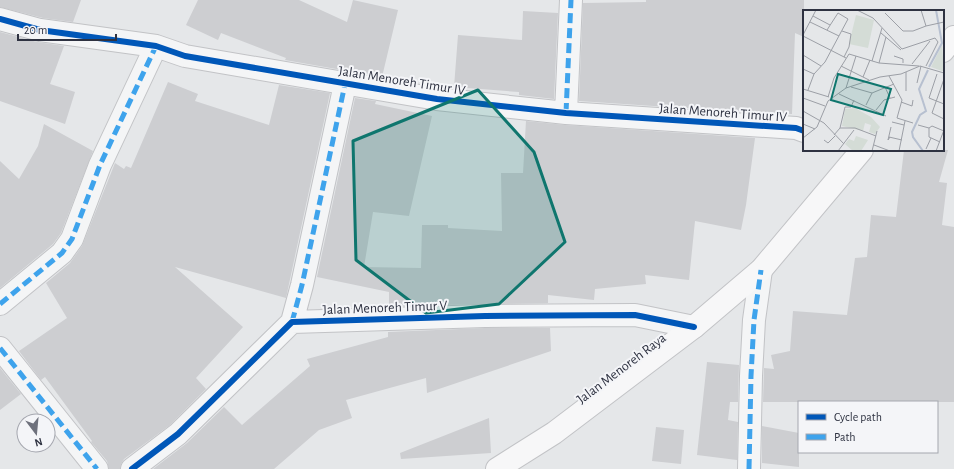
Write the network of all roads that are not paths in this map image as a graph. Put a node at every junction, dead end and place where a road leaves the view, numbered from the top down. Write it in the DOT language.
graph roads {
  1 [pos="572,0"];
  2 [pos="0,19"];
  3 [pos="156,46"];
  4 [pos="345,84"];
  5 [pos="566,113"];
  6 [pos="803,131"];
  7 [pos="859,151"];
  8 [pos="761,270"];
  9 [pos="0,304"];
  10 [pos="292,322"];
  11 [pos="694,327"];
  12 [pos="0,348"];
  13 [pos="97,469"];
  14 [pos="132,469"];
  15 [pos="497,469"];
  16 [pos="749,469"];
  1 -- 5 [label="street"];
  2 -- 3 [label="street, Jalan Menoreh Timur IV"];
  3 -- 4 [label="street, Jalan Menoreh Timur IV"];
  3 -- 9 [label="street"];
  4 -- 5 [label="street, Jalan Menoreh Timur IV"];
  4 -- 10 [label="street"];
  5 -- 6 [label="street, Jalan Menoreh Timur IV"];
  7 -- 8 [label="main road, Jalan Menoreh Raya"];
  8 -- 11 [label="main road, Jalan Menoreh Raya"];
  8 -- 16 [label="street"];
  10 -- 11 [label="street, Jalan Menoreh Timur V"];
  10 -- 14 [label="street"];
  11 -- 15 [label="main road, Jalan Menoreh Raya"];
  12 -- 13 [label="street"];
}
